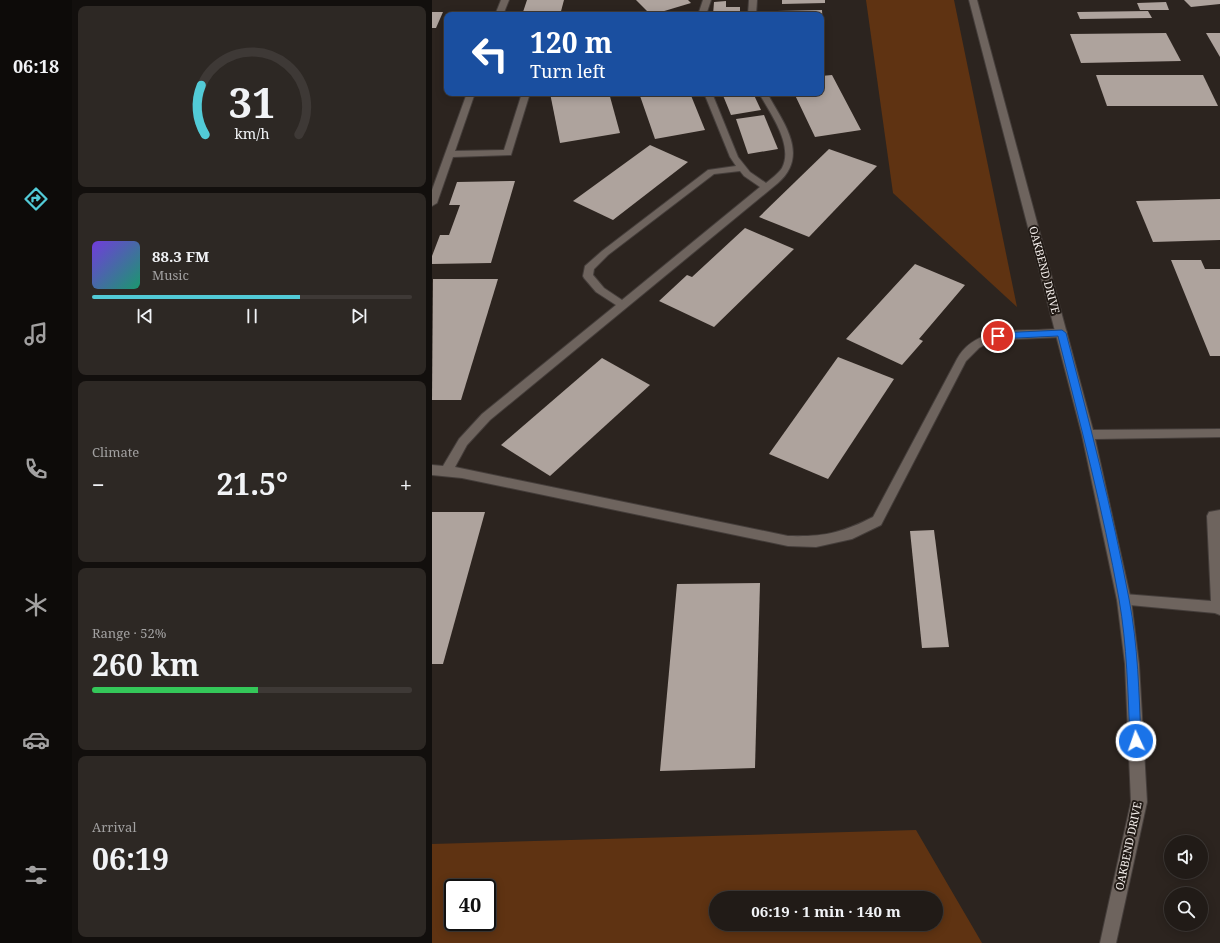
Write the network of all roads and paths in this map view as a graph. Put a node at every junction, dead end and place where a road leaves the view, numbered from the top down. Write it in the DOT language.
graph roads {
  1 [pos="505,0"];
  2 [pos="707,0"];
  3 [pos="753,0"];
  4 [pos="973,0"];
  5 [pos="500,12"];
  6 [pos="703,12"];
  7 [pos="752,12"];
  8 [pos="471,96"];
  9 [pos="525,96"];
  10 [pos="709,96"];
  11 [pos="765,96"];
  12 [pos="450,154"];
  13 [pos="742,168"];
  14 [pos="766,187"];
  15 [pos="432,203"];
  16 [pos="623,305"];
  17 [pos="1062,333"];
  18 [pos="1220,433"];
  19 [pos="1088,435"];
  20 [pos="432,470"];
  21 [pos="446,472"];
  22 [pos="1220,515"];
  23 [pos="1124,600"];
  24 [pos="1219,608"];
  25 [pos="1108,943"];
  1 -- 5 [label="street"];
  2 -- 6 [label="street"];
  3 -- 7 [label="street"];
  4 -- 17 [label="street, OAKBEND DRIVE"];
  8 -- 12 [label="street"];
  9 -- 12 [label="street"];
  10 -- 13 [label="street"];
  11 -- 14 [label="street"];
  12 -- 15 [label="street"];
  13 -- 14 [label="street"];
  13 -- 16 [label="street"];
  14 -- 16 [label="street"];
  16 -- 21 [label="street"];
  17 -- 19 [label="street, OAKBEND DRIVE"];
  17 -- 21 [label="street"];
  18 -- 19 [label="street"];
  19 -- 23 [label="street, OAKBEND DRIVE"];
  20 -- 21 [label="street"];
  22 -- 24 [label="street"];
  23 -- 24 [label="street"];
  23 -- 25 [label="street, OAKBEND DRIVE"];
}
